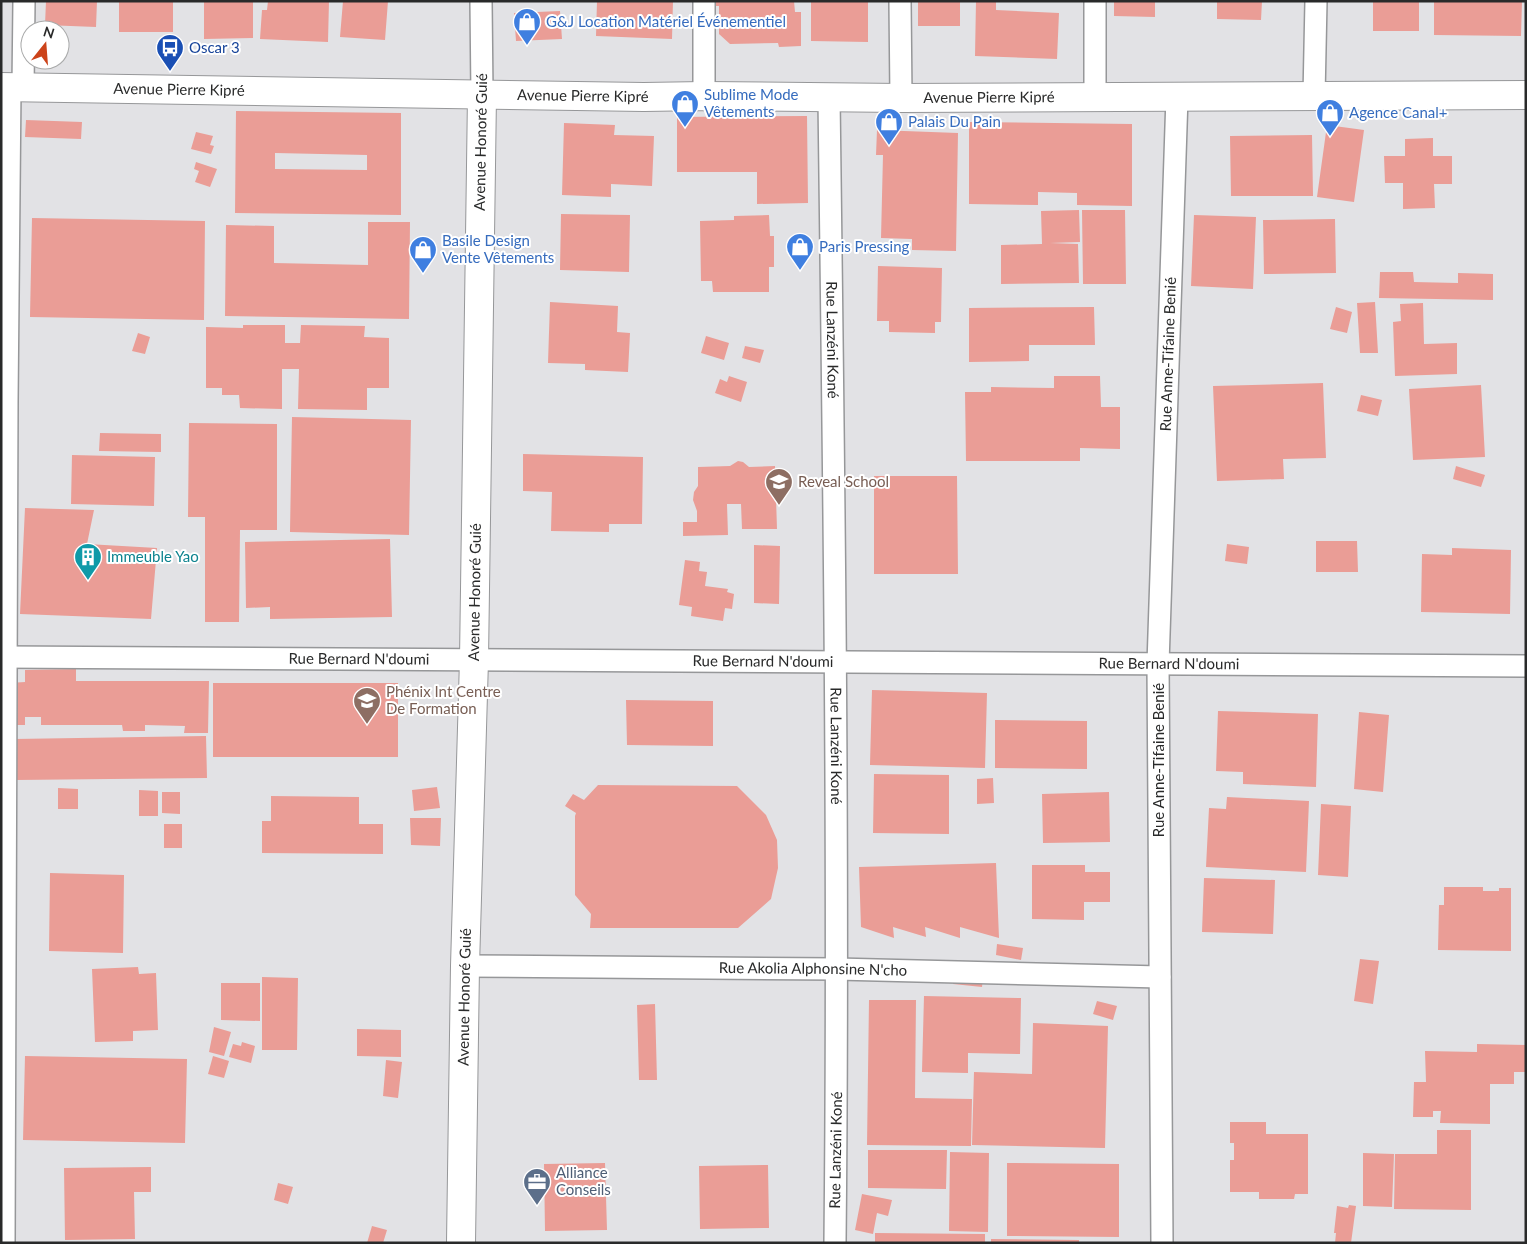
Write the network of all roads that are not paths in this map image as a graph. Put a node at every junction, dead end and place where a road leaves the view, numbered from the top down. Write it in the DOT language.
graph roads {
  1 [pos="24,1"];
  2 [pos="481,1"];
  3 [pos="704,1"];
  4 [pos="900,1"];
  5 [pos="1095,1"];
  6 [pos="1316,1"];
  7 [pos="12,87"];
  8 [pos="482,95"];
  9 [pos="1526,95"];
  10 [pos="704,96"];
  11 [pos="1314,96"];
  12 [pos="1095,97"];
  13 [pos="1177,97"];
  14 [pos="829,98"];
  15 [pos="901,98"];
  16 [pos="4,657"];
  17 [pos="474,660"];
  18 [pos="836,662"];
  19 [pos="1158,664"];
  20 [pos="1526,666"];
  21 [pos="465,966"];
  22 [pos="837,969"];
  23 [pos="1160,977"];
  24 [pos="4,1243"];
  25 [pos="461,1243"];
  26 [pos="835,1243"];
  27 [pos="1162,1243"];
  1 -- 7 [label="street"];
  2 -- 8 [label="street, Avenue Honoré Guié"];
  3 -- 10 [label="street"];
  4 -- 15 [label="street"];
  5 -- 12 [label="street"];
  6 -- 11 [label="street"];
  7 -- 8 [label="street, Avenue Pierre Kipré"];
  7 -- 16 [label="street"];
  8 -- 10 [label="street, Avenue Pierre Kipré"];
  8 -- 17 [label="street, Avenue Honoré Guié"];
  9 -- 11 [label="street, Avenue Pierre Kipré"];
  10 -- 14 [label="street, Avenue Pierre Kipré"];
  11 -- 13 [label="street, Avenue Pierre Kipré"];
  12 -- 13 [label="street, Avenue Pierre Kipré"];
  12 -- 15 [label="street, Avenue Pierre Kipré"];
  13 -- 19 [label="street, Rue Anne-Tifaine Benié"];
  14 -- 15 [label="street, Avenue Pierre Kipré"];
  14 -- 18 [label="street, Rue Lanzéni Koné"];
  16 -- 17 [label="street, Rue Bernard N'doumi"];
  16 -- 24 [label="street"];
  17 -- 18 [label="street, Rue Bernard N'doumi"];
  17 -- 21 [label="street, Avenue Honoré Guié"];
  18 -- 19 [label="street, Rue Bernard N'doumi"];
  18 -- 22 [label="street, Rue Lanzéni Koné"];
  19 -- 20 [label="street, Rue Bernard N'doumi"];
  19 -- 23 [label="street, Rue Anne-Tifaine Benié"];
  21 -- 22 [label="street, Rue Akolia Alphonsine N'cho"];
  21 -- 25 [label="street, Avenue Honoré Guié"];
  22 -- 23 [label="street, Rue Akolia Alphonsine N'cho"];
  22 -- 26 [label="street, Rue Lanzéni Koné"];
  23 -- 27 [label="street, Rue Anne-Tifaine Benié"];
}
